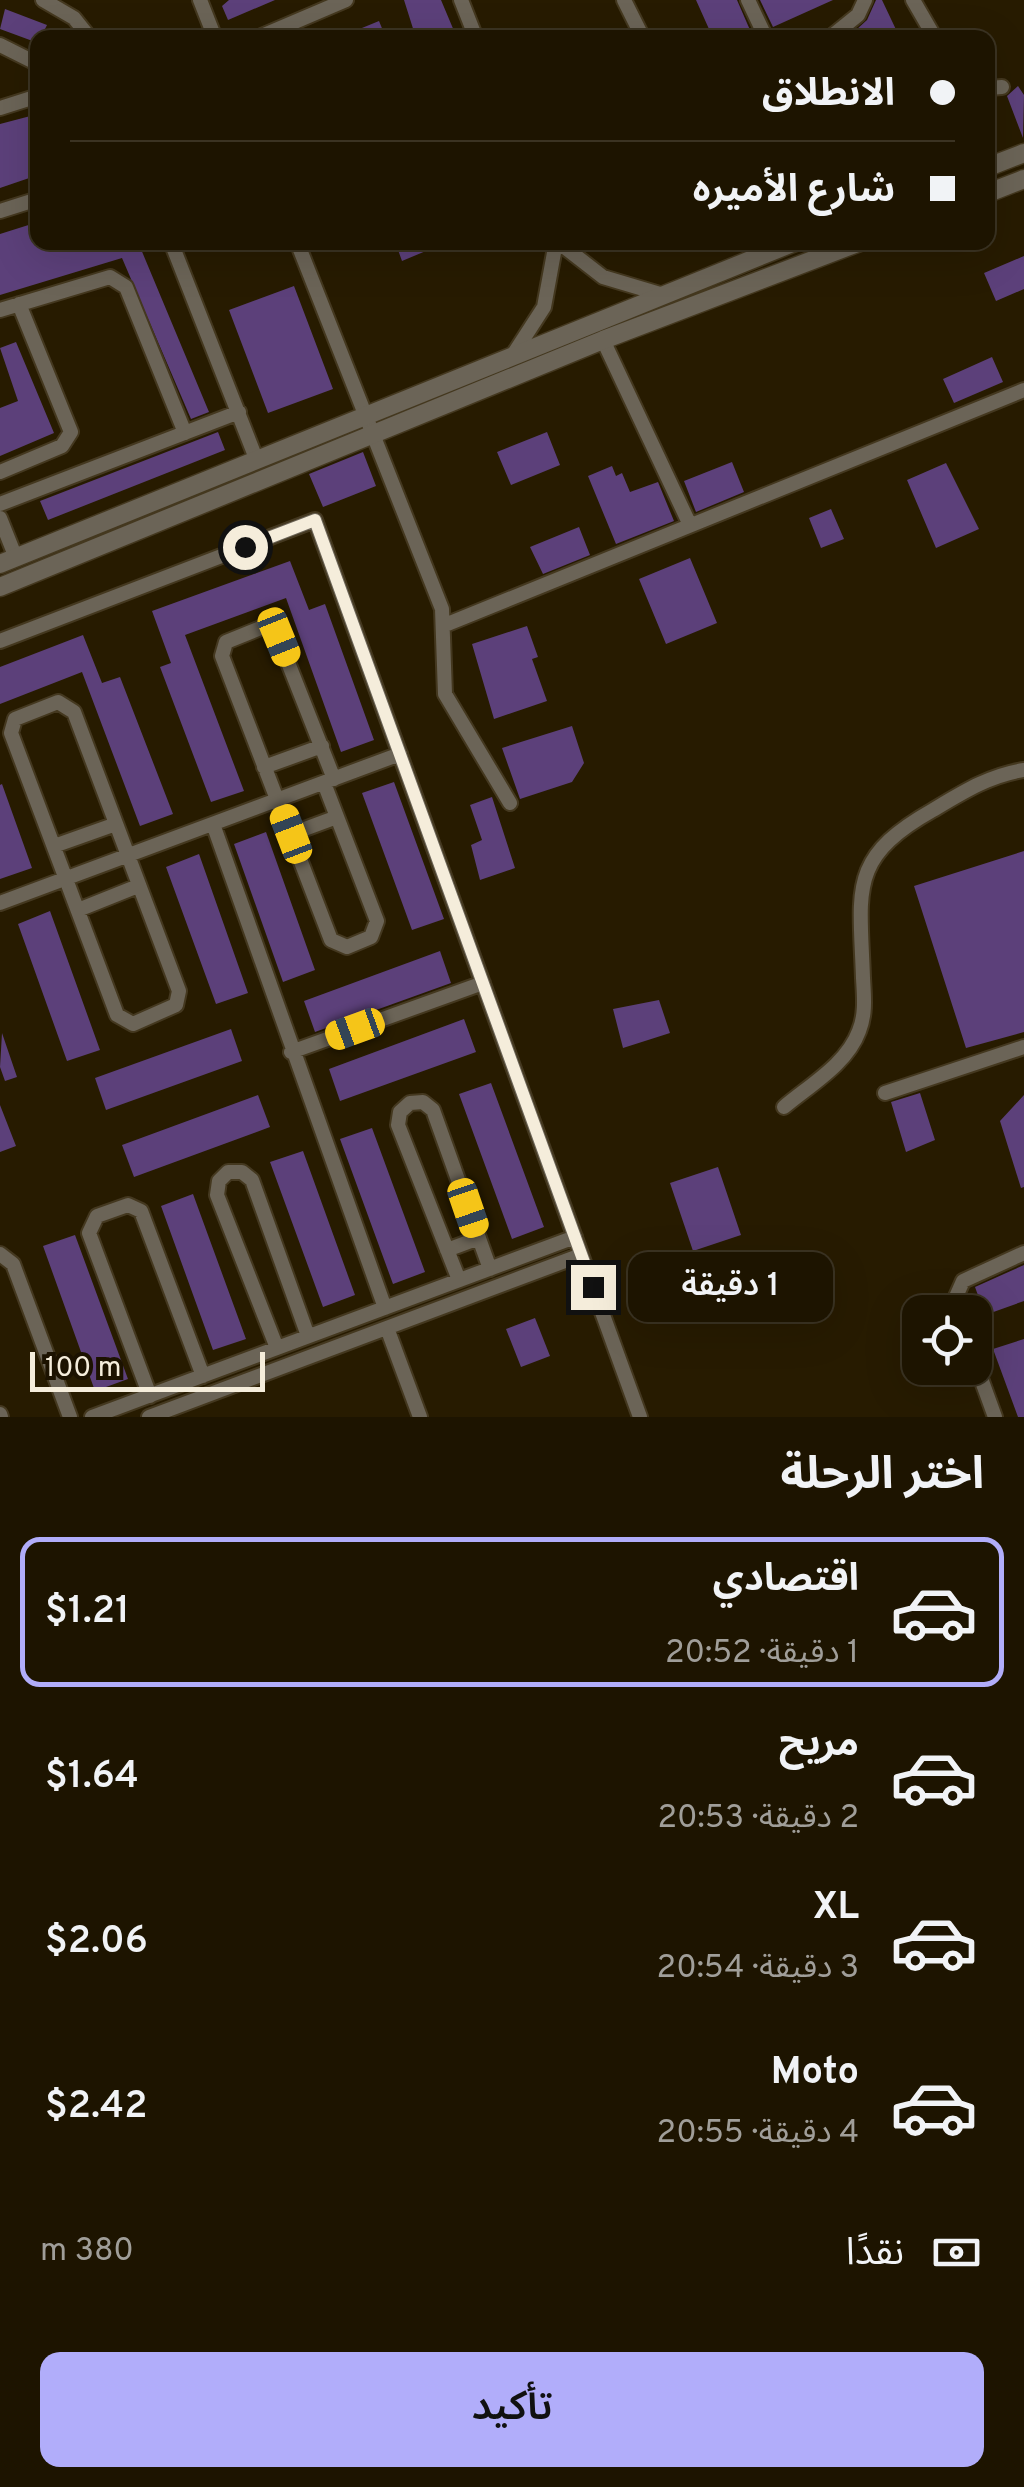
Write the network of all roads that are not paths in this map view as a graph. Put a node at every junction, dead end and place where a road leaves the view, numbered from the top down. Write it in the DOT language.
graph roads {
  1 [pos="43,0"];
  2 [pos="200,0"];
  3 [pos="346,0"];
  4 [pos="461,0"];
  5 [pos="624,0"];
  6 [pos="770,0"];
  7 [pos="865,0"];
  8 [pos="912,0"];
  9 [pos="750,4"];
  10 [pos="84,30"];
  11 [pos="212,30"];
  12 [pos="277,30"];
  13 [pos="473,30"];
  14 [pos="639,30"];
  15 [pos="762,30"];
  16 [pos="839,30"];
  17 [pos="930,30"];
  18 [pos="0,44"];
  19 [pos="30,60"];
  20 [pos="30,99"];
  21 [pos="0,108"];
  22 [pos="1024,153"];
  23 [pos="995,164"];
  24 [pos="1024,178"];
  25 [pos="995,190"];
  26 [pos="30,202"];
  27 [pos="0,211"];
  28 [pos="174,250"];
  29 [pos="300,250"];
  30 [pos="555,250"];
  31 [pos="568,250"];
  32 [pos="775,250"];
  33 [pos="839,250"];
  34 [pos="660,294"];
  35 [pos="19,304"];
  36 [pos="0,310"];
  37 [pos="603,340"];
  38 [pos="513,355"];
  39 [pos="1024,391"];
  40 [pos="239,412"];
  41 [pos="366,416"];
  42 [pos="185,433"];
  43 [pos="374,437"];
  44 [pos="257,462"];
  45 [pos="0,472"];
  46 [pos="0,504"];
  47 [pos="0,518"];
  48 [pos="690,525"];
  49 [pos="8,561"];
  50 [pos="0,587"];
  51 [pos="445,625"];
  52 [pos="0,641"];
  53 [pos="322,746"];
  54 [pos="400,754"];
  55 [pos="264,768"];
  56 [pos="1024,770"];
  57 [pos="329,781"];
  58 [pos="278,800"];
  59 [pos="510,803"];
  60 [pos="337,817"];
  61 [pos="116,824"];
  62 [pos="213,824"];
  63 [pos="291,834"];
  64 [pos="54,846"];
  65 [pos="127,857"];
  66 [pos="66,878"];
  67 [pos="138,886"];
  68 [pos="0,903"];
  69 [pos="78,910"];
  70 [pos="484,983"];
  71 [pos="1024,1047"];
  72 [pos="291,1052"];
  73 [pos="885,1093"];
  74 [pos="784,1107"];
  75 [pos="575,1237"];
  76 [pos="479,1238"];
  77 [pos="447,1250"];
  78 [pos="1024,1253"];
  79 [pos="0,1254"];
  80 [pos="581,1255"];
  81 [pos="490,1269"];
  82 [pos="459,1280"];
  83 [pos="956,1295"];
  84 [pos="391,1306"];
  85 [pos="359,1318"];
  86 [pos="404,1321"];
  87 [pos="387,1328"];
  88 [pos="308,1336"];
  89 [pos="366,1336"];
  90 [pos="276,1348"];
  91 [pos="204,1376"];
  92 [pos="983,1385"];
  93 [pos="150,1396"];
  94 [pos="70,1417"];
  95 [pos="92,1417"];
  96 [pos="149,1417"];
  97 [pos="420,1417"];
  98 [pos="640,1417"];
  99 [pos="995,1417"];
  1 -- 10 [label="street"];
  2 -- 11 [label="street"];
  3 -- 12 [label="street"];
  4 -- 13 [label="street"];
  5 -- 14 [label="street"];
  6 -- 9 [label="street"];
  7 -- 16 [label="street"];
  8 -- 17 [label="street"];
  9 -- 15 [label="street"];
  18 -- 19 [label="street"];
  20 -- 21 [label="street"];
  22 -- 23 [label="street"];
  24 -- 25 [label="street"];
  26 -- 27 [label="street"];
  28 -- 40 [label="street"];
  29 -- 41 [label="street"];
  30 -- 38 [label="street"];
  31 -- 34 [label="street"];
  32 -- 34 [label="street"];
  33 -- 37 [label="street"];
  34 -- 38 [label="street"];
  35 -- 36 [label="street"];
  35 -- 42 [label="street"];
  35 -- 45 [label="street"];
  37 -- 43 [label="street"];
  37 -- 48 [label="street"];
  38 -- 41 [label="street"];
  39 -- 48 [label="street"];
  40 -- 42 [label="street"];
  40 -- 44 [label="street"];
  41 -- 43 [label="street"];
  41 -- 44 [label="street"];
  42 -- 46 [label="street"];
  43 -- 50 [label="street"];
  43 -- 51 [label="street"];
  44 -- 49 [label="street"];
  47 -- 49 [label="street"];
  48 -- 51 [label="street"];
  51 -- 59 [label="street"];
  52 -- 54 [label="street"];
  53 -- 55 [label="street"];
  53 -- 55 [label="street"];
  53 -- 57 [label="street"];
  54 -- 57 [label="street"];
  54 -- 70 [label="street"];
  55 -- 58 [label="street"];
  56 -- 74 [label="street"];
  57 -- 58 [label="street"];
  57 -- 60 [label="street"];
  58 -- 62 [label="street"];
  58 -- 63 [label="street"];
  60 -- 63 [label="street"];
  60 -- 63 [label="street"];
  61 -- 64 [label="street"];
  61 -- 64 [label="street"];
  61 -- 65 [label="street"];
  62 -- 65 [label="street"];
  62 -- 72 [label="street"];
  64 -- 66 [label="street"];
  65 -- 66 [label="street"];
  65 -- 67 [label="street"];
  66 -- 68 [label="street"];
  66 -- 69 [label="street"];
  67 -- 69 [label="street"];
  67 -- 69 [label="street"];
  70 -- 72 [label="street"];
  70 -- 75 [label="street"];
  71 -- 73 [label="street"];
  72 -- 84 [label="street"];
  75 -- 80 [label="street"];
  75 -- 81 [label="street"];
  76 -- 77 [label="street"];
  76 -- 77 [label="street"];
  76 -- 81 [label="street"];
  77 -- 82 [label="street"];
  78 -- 83 [label="street"];
  79 -- 94 [label="street"];
  80 -- 86 [label="street"];
  80 -- 98 [label="street"];
  81 -- 82 [label="street"];
  82 -- 84 [label="street"];
  84 -- 85 [label="street"];
  84 -- 86 [label="street"];
  85 -- 88 [label="street"];
  85 -- 89 [label="street"];
  86 -- 87 [label="street"];
  87 -- 89 [label="street"];
  87 -- 97 [label="street"];
  88 -- 90 [label="street"];
  88 -- 90 [label="street"];
  89 -- 96 [label="street"];
  90 -- 91 [label="street"];
  91 -- 93 [label="street"];
  91 -- 93 [label="street"];
  92 -- 99 [label="street"];
  93 -- 95 [label="street"];
}
